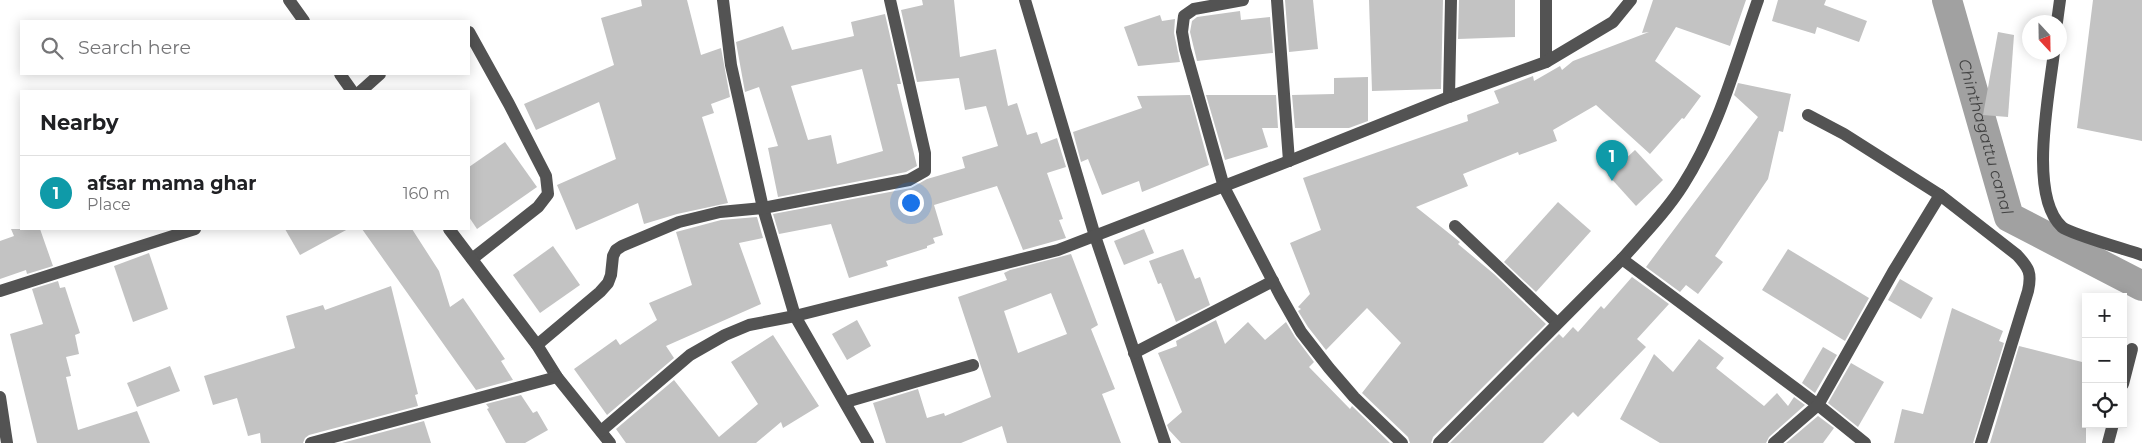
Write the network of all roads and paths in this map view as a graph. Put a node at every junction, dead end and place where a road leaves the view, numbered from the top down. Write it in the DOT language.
graph roads {
  1 [pos="289,0"];
  2 [pos="723,0"];
  3 [pos="890,0"];
  4 [pos="1025,0"];
  5 [pos="1243,0"];
  6 [pos="1277,0"];
  7 [pos="1451,0"];
  8 [pos="1546,0"];
  9 [pos="1631,0"];
  10 [pos="1758,0"];
  11 [pos="2060,0"];
  12 [pos="2058,15"];
  13 [pos="303,20"];
  14 [pos="470,34"];
  15 [pos="2053,60"];
  16 [pos="1546,62"];
  17 [pos="341,75"];
  18 [pos="379,75"];
  19 [pos="351,90"];
  20 [pos="362,90"];
  21 [pos="1449,97"];
  22 [pos="1808,115"];
  23 [pos="1289,161"];
  24 [pos="1224,187"];
  25 [pos="1940,196"];
  26 [pos="763,208"];
  27 [pos="1455,226"];
  28 [pos="192,230"];
  29 [pos="450,230"];
  30 [pos="1095,236"];
  31 [pos="2142,255"];
  32 [pos="472,259"];
  33 [pos="1622,259"];
  34 [pos="1273,281"];
  35 [pos="0,291"];
  36 [pos="795,316"];
  37 [pos="1558,323"];
  38 [pos="537,345"];
  39 [pos="2132,349"];
  40 [pos="1134,353"];
  41 [pos="973,365"];
  42 [pos="557,377"];
  43 [pos="2123,383"];
  44 [pos="0,397"];
  45 [pos="846,402"];
  46 [pos="1818,405"];
  47 [pos="2112,428"];
  48 [pos="601,431"];
  49 [pos="7,443"];
  50 [pos="313,443"];
  51 [pos="610,443"];
  52 [pos="868,443"];
  53 [pos="1165,443"];
  54 [pos="1402,443"];
  55 [pos="1438,443"];
  56 [pos="1774,443"];
  57 [pos="1865,443"];
  58 [pos="1981,443"];
  59 [pos="2108,443"];
  1 -- 13 [label="street"];
  2 -- 26 [label="street"];
  3 -- 26 [label="street"];
  4 -- 30 [label="street"];
  5 -- 24 [label="street"];
  6 -- 23 [label="street"];
  7 -- 21 [label="street"];
  8 -- 16 [label="street"];
  9 -- 16 [label="street"];
  10 -- 33 [label="street"];
  11 -- 12 [label="street"];
  14 -- 32 [label="street"];
  15 -- 31 [label="street"];
  16 -- 21 [label="street"];
  17 -- 19 [label="street"];
  18 -- 20 [label="street"];
  21 -- 23 [label="street"];
  22 -- 25 [label="street"];
  23 -- 24 [label="street"];
  24 -- 30 [label="street"];
  24 -- 34 [label="street"];
  25 -- 46 [label="street"];
  25 -- 58 [label="street"];
  26 -- 36 [label="street"];
  26 -- 38 [label="street"];
  27 -- 37 [label="street"];
  28 -- 35 [label="street"];
  29 -- 32 [label="street"];
  30 -- 36 [label="street"];
  30 -- 40 [label="street"];
  32 -- 38 [label="street"];
  33 -- 37 [label="street"];
  33 -- 46 [label="street"];
  34 -- 40 [label="street"];
  34 -- 54 [label="street"];
  36 -- 45 [label="street"];
  36 -- 48 [label="street"];
  37 -- 55 [label="street"];
  38 -- 42 [label="street"];
  39 -- 43 [label="street"];
  40 -- 53 [label="street"];
  41 -- 45 [label="street"];
  42 -- 48 [label="street"];
  42 -- 50 [label="street"];
  44 -- 49 [label="street"];
  45 -- 52 [label="street"];
  46 -- 56 [label="street"];
  46 -- 57 [label="street"];
  47 -- 59 [label="street"];
  48 -- 51 [label="street"];
}
